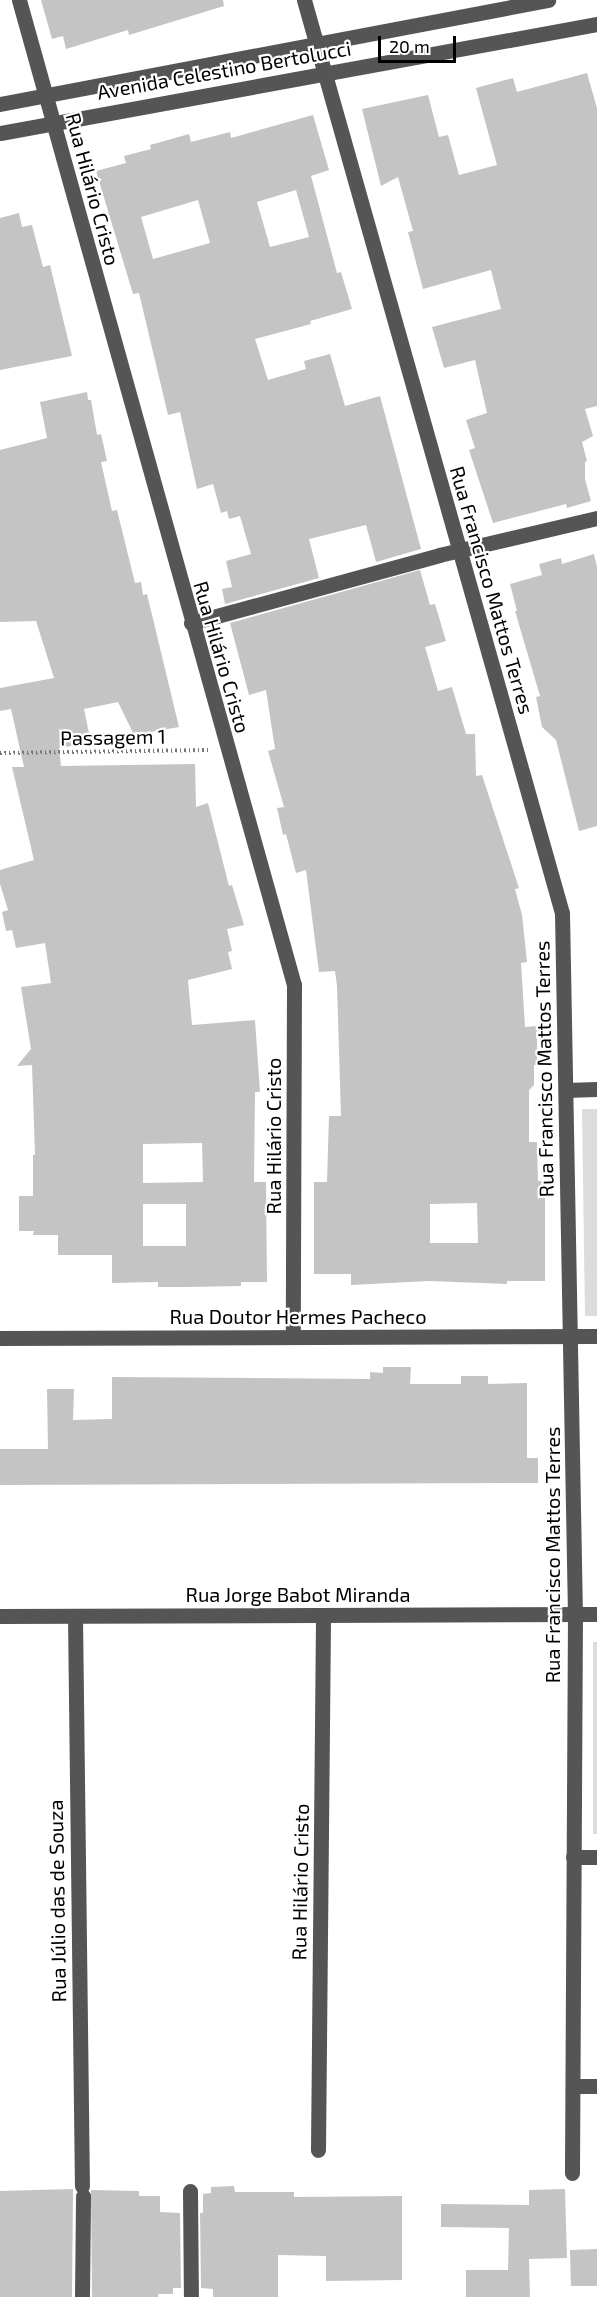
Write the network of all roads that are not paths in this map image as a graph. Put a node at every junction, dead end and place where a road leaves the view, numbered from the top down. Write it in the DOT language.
graph roads {
  1 [pos="19,0"];
  2 [pos="304,0"];
  3 [pos="548,0"];
  4 [pos="597,24"];
  5 [pos="317,46"];
  6 [pos="324,72"];
  7 [pos="45,96"];
  8 [pos="0,104"];
  9 [pos="53,123"];
  10 [pos="0,133"];
  11 [pos="597,518"];
  12 [pos="459,552"];
  13 [pos="191,623"];
  14 [pos="597,1089"];
  15 [pos="566,1090"];
  16 [pos="572,1336"];
  17 [pos="597,1336"];
  18 [pos="293,1337"];
  19 [pos="0,1338"];
  20 [pos="575,1614"];
  21 [pos="597,1614"];
  22 [pos="323,1615"];
  23 [pos="0,1616"];
  24 [pos="75,1616"];
  25 [pos="573,1857"];
  26 [pos="597,1857"];
  27 [pos="573,2086"];
  28 [pos="597,2086"];
  29 [pos="318,2150"];
  30 [pos="572,2173"];
  31 [pos="189,2191"];
  32 [pos="82,2297"];
  33 [pos="191,2297"];
  1 -- 7 [label="street, Rua Hilário Cristo"];
  2 -- 5 [label="street, Rua Francisco Mattos Terres"];
  3 -- 5 [label="street, Avenida Celestino Bertolucci"];
  4 -- 6 [label="street, Avenida Celestino Bertolucci"];
  5 -- 6 [label="street, Rua Francisco Mattos Terres"];
  5 -- 7 [label="street, Avenida Celestino Bertolucci"];
  6 -- 9 [label="street, Avenida Celestino Bertolucci"];
  6 -- 12 [label="street, Rua Francisco Mattos Terres"];
  7 -- 8 [label="street, Avenida Celestino Bertolucci"];
  7 -- 9 [label="street, Rua Hilário Cristo"];
  9 -- 10 [label="street, Avenida Celestino Bertolucci"];
  9 -- 13 [label="street, Rua Hilário Cristo"];
  11 -- 12 [label="street"];
  12 -- 13 [label="street"];
  12 -- 15 [label="street, Rua Francisco Mattos Terres"];
  13 -- 18 [label="street, Rua Hilário Cristo"];
  14 -- 15 [label="street"];
  15 -- 16 [label="street, Rua Francisco Mattos Terres"];
  16 -- 17 [label="street, Rua Doutor Hermes Pacheco"];
  16 -- 18 [label="street, Rua Doutor Hermes Pacheco"];
  16 -- 20 [label="street, Rua Francisco Mattos Terres"];
  18 -- 19 [label="street, Rua Doutor Hermes Pacheco"];
  20 -- 21 [label="street, Rua Jorge Babot Miranda"];
  20 -- 22 [label="street, Rua Jorge Babot Miranda"];
  20 -- 25 [label="street, Rua Francisco Mattos Terres"];
  22 -- 24 [label="street, Rua Jorge Babot Miranda"];
  22 -- 29 [label="street, Rua Hilário Cristo"];
  23 -- 24 [label="street, Rua Jorge Babot Miranda"];
  24 -- 32 [label="street, Rua Júlio das de Souza"];
  25 -- 26 [label="street"];
  25 -- 27 [label="street, Rua Francisco Mattos Terres"];
  27 -- 28 [label="street"];
  27 -- 30 [label="street, Rua Francisco Mattos Terres"];
  31 -- 33 [label="street"];
}
